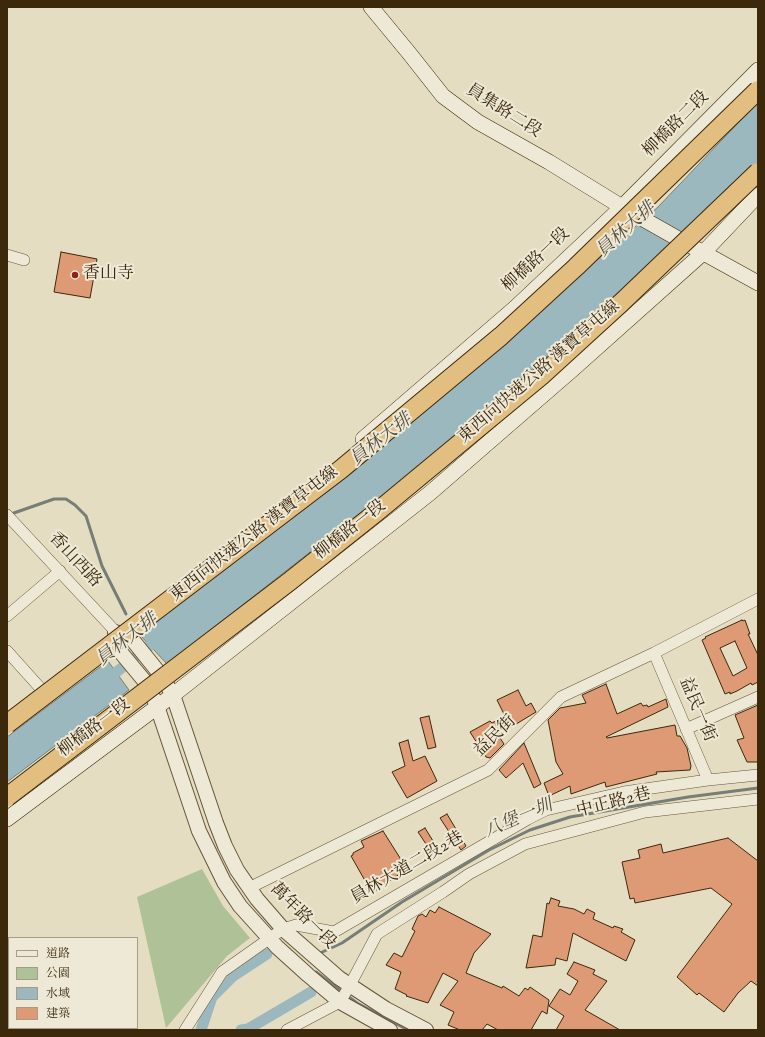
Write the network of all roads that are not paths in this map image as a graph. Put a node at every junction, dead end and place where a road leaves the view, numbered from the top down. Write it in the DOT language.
graph roads {
  1 [pos="371,7"];
  2 [pos="758,70"];
  3 [pos="758,90"];
  4 [pos="758,172"];
  5 [pos="758,195"];
  6 [pos="622,207"];
  7 [pos="703,252"];
  8 [pos="7,255"];
  9 [pos="24,260"];
  10 [pos="758,283"];
  11 [pos="7,515"];
  12 [pos="60,571"];
  13 [pos="758,599"];
  14 [pos="7,616"];
  15 [pos="115,631"];
  16 [pos="7,651"];
  17 [pos="654,653"];
  18 [pos="42,690"];
  19 [pos="173,695"];
  20 [pos="758,697"];
  21 [pos="157,706"];
  22 [pos="7,716"];
  23 [pos="7,724"];
  24 [pos="686,729"];
  25 [pos="758,775"];
  26 [pos="708,780"];
  27 [pos="7,797"];
  28 [pos="758,799"];
  29 [pos="7,819"];
  30 [pos="249,888"];
  31 [pos="287,933"];
  32 [pos="274,943"];
  33 [pos="345,982"];
  34 [pos="340,1002"];
  35 [pos="185,1030"];
  36 [pos="286,1030"];
  37 [pos="390,1030"];
  38 [pos="426,1030"];
  1 -- 6 [label="main road, 員集路二段"];
  2 -- 6 [label="main road, 柳橋路二段"];
  3 -- 23 [label="highway, 東西向快速公路 漢寶草屯線, bridge"];
  4 -- 27 [label="highway, 東西向快速公路 漢寶草屯線, bridge"];
  5 -- 7 [label="main road"];
  6 -- 7 [label="main road, 員集路二段"];
  6 -- 15 [label="main road, 柳橋路一段"];
  7 -- 10 [label="main road"];
  7 -- 19 [label="main road, 柳橋路一段"];
  8 -- 9 [label="street"];
  11 -- 12 [label="street, 香山西路"];
  12 -- 14 [label="street"];
  12 -- 15 [label="street, 香山西路"];
  13 -- 17 [label="street, 益民街"];
  15 -- 18 [label="main road, 柳橋路一段"];
  15 -- 19 [label="street, 萬年路一段"];
  15 -- 21 [label="street"];
  16 -- 18 [label="street"];
  17 -- 24 [label="street, 益民一街"];
  17 -- 30 [label="street, 益民街"];
  18 -- 22 [label="main road, 柳橋路一段"];
  19 -- 21 [label="main road, 柳橋路一段"];
  19 -- 30 [label="street, 萬年路一段"];
  20 -- 24 [label="street"];
  21 -- 29 [label="main road, 柳橋路一段"];
  21 -- 32 [label="street"];
  24 -- 26 [label="street, 益民一街"];
  25 -- 26 [label="street, 員林大道二段2巷"];
  26 -- 31 [label="street, 員林大道二段2巷"];
  28 -- 33 [label="street, 中正路2巷"];
  30 -- 31 [label="street, 萬年路一段"];
  31 -- 32 [label="street"];
  31 -- 33 [label="street, 萬年路一段"];
  32 -- 34 [label="street"];
  32 -- 35 [label="street"];
  33 -- 34 [label="street, 中正路2巷"];
  33 -- 38 [label="street, 萬年路一段"];
  34 -- 36 [label="street"];
  34 -- 37 [label="street"];
}
